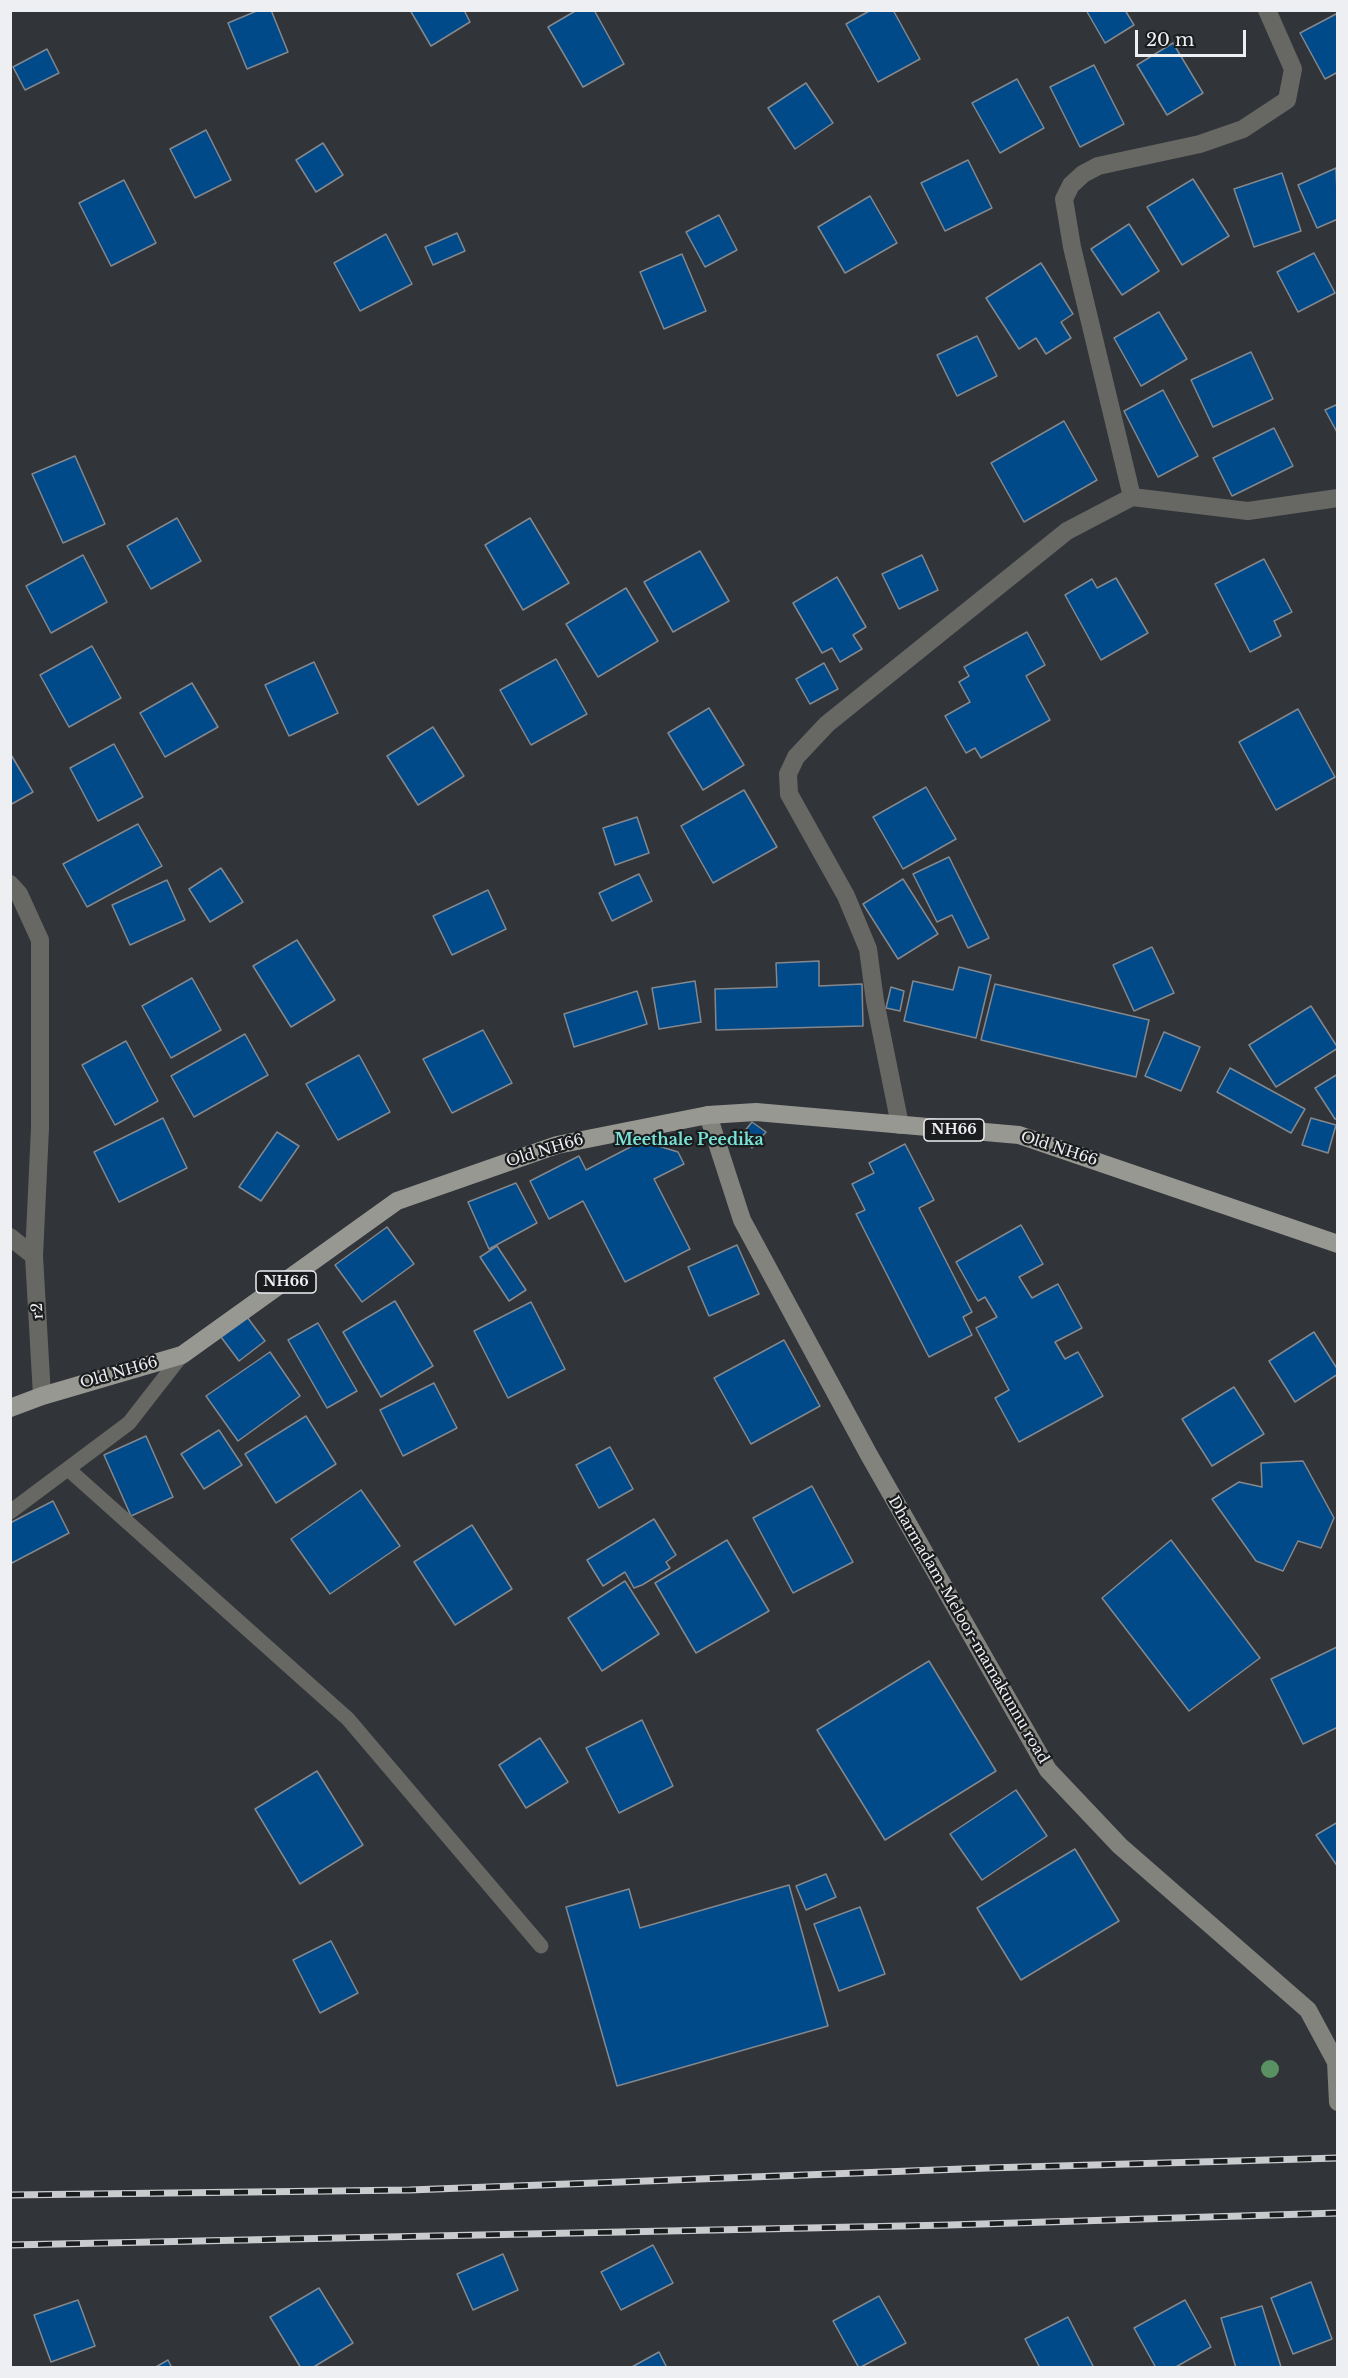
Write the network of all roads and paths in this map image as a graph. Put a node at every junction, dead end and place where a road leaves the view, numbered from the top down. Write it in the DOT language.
graph roads {
  1 [pos="1267,10"];
  2 [pos="1132,497"];
  3 [pos="1338,498"];
  4 [pos="10,884"];
  5 [pos="708,1115"];
  6 [pos="900,1125"];
  7 [pos="10,1237"];
  8 [pos="1338,1244"];
  9 [pos="34,1256"];
  10 [pos="182,1355"];
  11 [pos="42,1396"];
  12 [pos="10,1408"];
  13 [pos="68,1469"];
  14 [pos="10,1512"];
  15 [pos="541,1946"];
  16 [pos="1336,2062"];
  17 [pos="1338,2102"];
  1 -- 2 [label="street"];
  2 -- 3 [label="street"];
  2 -- 6 [label="street"];
  4 -- 9 [label="street, r2"];
  5 -- 6 [label="main road, Old NH66 / NH66"];
  5 -- 10 [label="main road, Old NH66 / NH66"];
  5 -- 16 [label="main road, Dharmadam-Meloor-mamakunnu road"];
  6 -- 8 [label="main road, Old NH66 / NH66"];
  7 -- 9 [label="street"];
  9 -- 11 [label="street, r2"];
  10 -- 11 [label="main road, Old NH66 / NH66"];
  10 -- 13 [label="lane"];
  11 -- 12 [label="main road, Old NH66 / NH66"];
  13 -- 14 [label="lane"];
  13 -- 15 [label="lane"];
  16 -- 17 [label="main road, Dharmadam-Meloor-mamakunnu road"];
}
